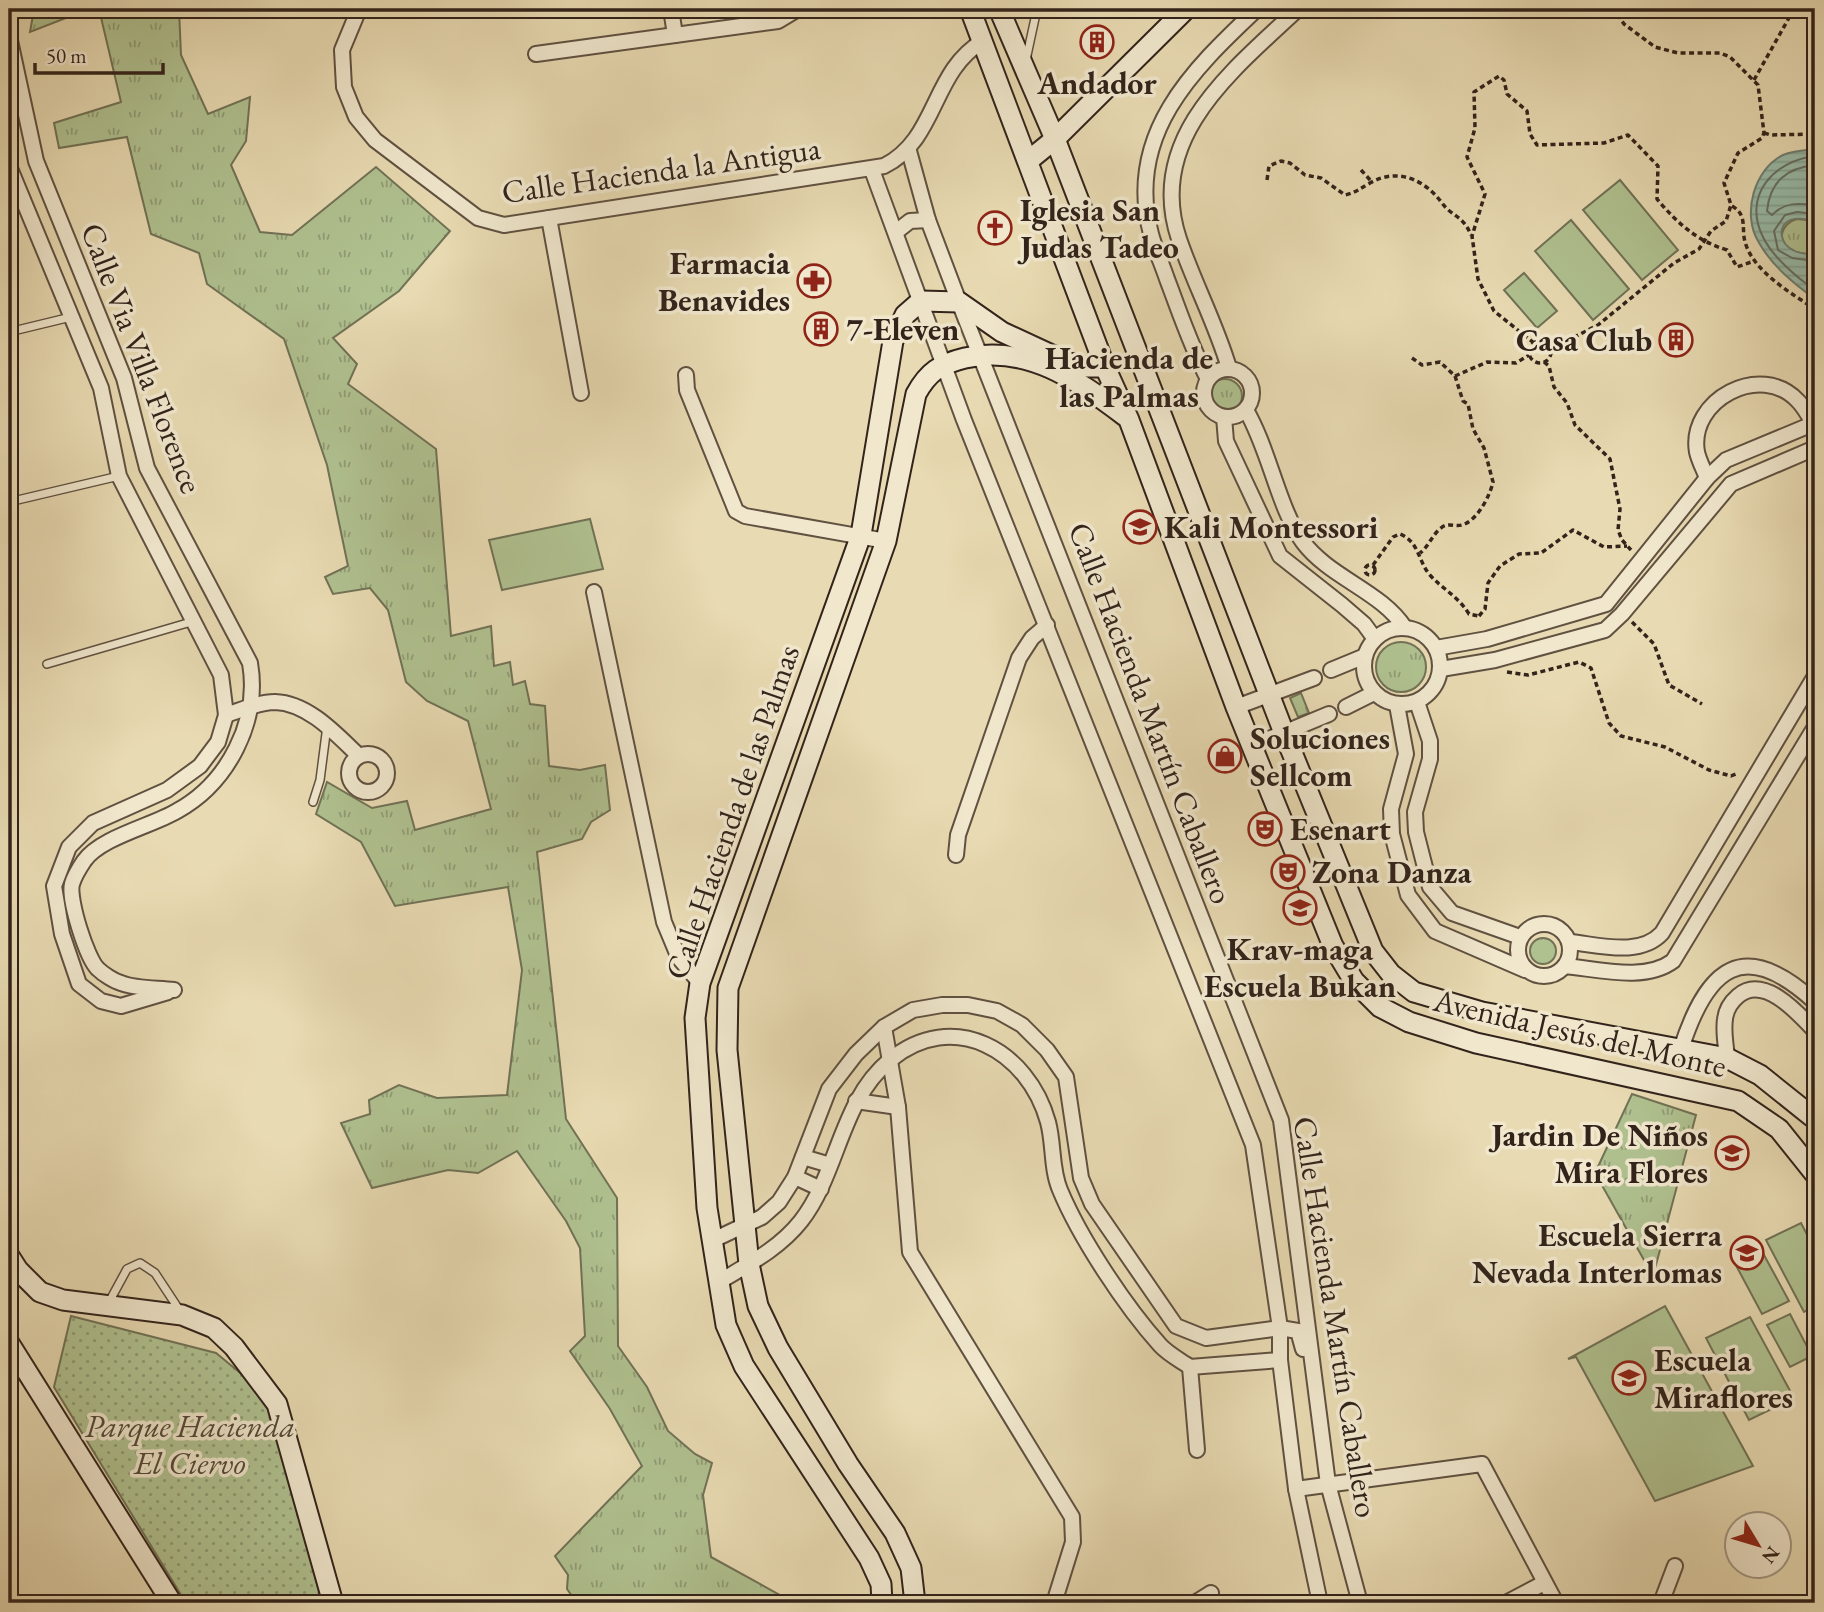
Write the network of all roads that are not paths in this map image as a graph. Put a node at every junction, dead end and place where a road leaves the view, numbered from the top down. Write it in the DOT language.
graph roads {
  1 [pos="359,9"];
  2 [pos="671,9"];
  3 [pos="798,9"];
  4 [pos="970,9"];
  5 [pos="999,9"];
  6 [pos="1037,9"];
  7 [pos="1186,9"];
  8 [pos="1257,9"];
  9 [pos="1298,9"];
  10 [pos="675,35"];
  11 [pos="9,36"];
  12 [pos="983,41"];
  13 [pos="536,54"];
  14 [pos="1024,71"];
  15 [pos="16,102"];
  16 [pos="1055,139"];
  17 [pos="909,151"];
  18 [pos="1028,161"];
  19 [pos="9,168"];
  20 [pos="872,170"];
  21 [pos="549,218"];
  22 [pos="928,220"];
  23 [pos="896,232"];
  24 [pos="920,301"];
  25 [pos="959,302"];
  26 [pos="71,317"];
  27 [pos="9,332"];
  28 [pos="980,355"];
  29 [pos="943,363"];
  30 [pos="1105,367"];
  31 [pos="1229,368"];
  32 [pos="686,375"];
  33 [pos="1208,379"];
  34 [pos="581,393"];
  35 [pos="1246,410"];
  36 [pos="1224,417"];
  37 [pos="1129,420"];
  38 [pos="1814,423"];
  39 [pos="1815,448"];
  40 [pos="119,476"];
  41 [pos="1707,478"];
  42 [pos="9,502"];
  43 [pos="861,535"];
  44 [pos="886,541"];
  45 [pos="594,592"];
  46 [pos="191,622"];
  47 [pos="1047,625"];
  48 [pos="1405,628"];
  49 [pos="1375,639"];
  50 [pos="1436,648"];
  51 [pos="1365,656"];
  52 [pos="47,664"];
  53 [pos="1441,669"];
  54 [pos="1331,670"];
  55 [pos="1815,676"];
  56 [pos="1314,678"];
  57 [pos="1374,693"];
  58 [pos="1270,694"];
  59 [pos="1418,702"];
  60 [pos="1397,705"];
  61 [pos="251,707"];
  62 [pos="1236,707"];
  63 [pos="1346,707"];
  64 [pos="1329,714"];
  65 [pos="226,715"];
  66 [pos="327,726"];
  67 [pos="1815,727"];
  68 [pos="1284,733"];
  69 [pos="1252,746"];
  70 [pos="358,755"];
  71 [pos="313,802"];
  72 [pos="763,807"];
  73 [pos="789,817"];
  74 [pos="956,855"];
  75 [pos="1520,937"];
  76 [pos="1570,942"];
  77 [pos="1565,966"];
  78 [pos="1525,970"];
  79 [pos="700,983"];
  80 [pos="1815,1002"];
  81 [pos="884,1027"];
  82 [pos="1815,1031"];
  83 [pos="1681,1049"];
  84 [pos="1727,1058"];
  85 [pos="891,1059"];
  86 [pos="856,1101"];
  87 [pos="898,1107"];
  88 [pos="1815,1119"];
  89 [pos="803,1157"];
  90 [pos="830,1166"];
  91 [pos="1815,1174"];
  92 [pos="795,1177"];
  93 [pos="821,1189"];
  94 [pos="745,1226"];
  95 [pos="711,1241"];
  96 [pos="9,1256"];
  97 [pos="749,1264"];
  98 [pos="717,1283"];
  99 [pos="107,1306"];
  100 [pos="182,1315"];
  101 [pos="1280,1328"];
  102 [pos="9,1343"];
  103 [pos="1280,1360"];
  104 [pos="1190,1367"];
  105 [pos="1318,1404"];
  106 [pos="1197,1450"];
  107 [pos="1328,1484"];
  108 [pos="1296,1489"];
  109 [pos="1675,1566"];
  110 [pos="1544,1583"];
  111 [pos="1210,1593"];
  112 [pos="172,1603"];
  113 [pos="333,1603"];
  114 [pos="882,1603"];
  115 [pos="915,1603"];
  116 [pos="1054,1603"];
  117 [pos="1195,1603"];
  118 [pos="1320,1603"];
  119 [pos="1360,1603"];
  120 [pos="1506,1603"];
  121 [pos="1556,1603"];
  122 [pos="1661,1603"];
  1 -- 21 [label="street, Calle Hacienda la Antigua"];
  2 -- 10 [label="street"];
  3 -- 10 [label="street"];
  4 -- 12 [label="main road, Avenida Jesús del Monte"];
  5 -- 14 [label="main road, Avenida Jesús del Monte"];
  6 -- 14 [label="lane"];
  7 -- 16 [label="main road"];
  8 -- 33 [label="street"];
  9 -- 31 [label="street"];
  10 -- 13 [label="street"];
  11 -- 15 [label="street, Calle Via Villa Florence"];
  12 -- 17 [label="street"];
  12 -- 18 [label="main road, Avenida Jesús del Monte"];
  14 -- 16 [label="main road, Avenida Jesús del Monte"];
  15 -- 61 [label="street, Calle Via Villa Florence"];
  16 -- 18 [label="main road"];
  16 -- 58 [label="main road, Avenida Jesús del Monte"];
  17 -- 20 [label="street, Calle Hacienda la Antigua"];
  17 -- 22 [label="street, Calle Hacienda Martín Caballero"];
  18 -- 30 [label="main road, Avenida Jesús del Monte"];
  19 -- 26 [label="street, Calle Via Villa Florence"];
  20 -- 21 [label="street, Calle Hacienda la Antigua"];
  20 -- 23 [label="street, Calle Hacienda Martín Caballero"];
  21 -- 34 [label="street"];
  22 -- 23 [label="street"];
  22 -- 25 [label="street, Calle Hacienda Martín Caballero"];
  23 -- 24 [label="street, Calle Hacienda Martín Caballero"];
  24 -- 25 [label="main road"];
  24 -- 29 [label="street, Calle Hacienda Martín Caballero"];
  24 -- 43 [label="main road, Calle Hacienda de las Palmas"];
  25 -- 28 [label="street, Calle Hacienda Martín Caballero"];
  25 -- 30 [label="main road"];
  26 -- 27 [label="lane"];
  26 -- 40 [label="street, Calle Via Villa Florence"];
  28 -- 29 [label="main road"];
  28 -- 37 [label="main road"];
  28 -- 105 [label="street, Calle Hacienda Martín Caballero"];
  29 -- 44 [label="main road, Calle Hacienda de las Palmas"];
  29 -- 47 [label="street, Calle Hacienda Martín Caballero"];
  30 -- 37 [label="main road, Avenida Jesús del Monte"];
  31 -- 33 [label="street"];
  31 -- 35 [label="street"];
  32 -- 43 [label="street"];
  33 -- 36 [label="street"];
  35 -- 36 [label="street"];
  35 -- 48 [label="street"];
  36 -- 49 [label="street"];
  37 -- 62 [label="main road, Avenida Jesús del Monte"];
  38 -- 41 [label="street"];
  38 -- 41 [label="street"];
  39 -- 53 [label="street"];
  40 -- 42 [label="lane"];
  40 -- 46 [label="street, Calle Via Villa Florence"];
  41 -- 50 [label="street"];
  43 -- 44 [label="street"];
  43 -- 72 [label="main road, Calle Hacienda de las Palmas"];
  44 -- 73 [label="main road, Calle Hacienda de las Palmas"];
  45 -- 79 [label="street"];
  46 -- 52 [label="lane"];
  46 -- 65 [label="street, Calle Via Villa Florence"];
  47 -- 74 [label="street"];
  47 -- 101 [label="street, Calle Hacienda Martín Caballero"];
  48 -- 49 [label="street"];
  48 -- 50 [label="street"];
  49 -- 51 [label="street"];
  50 -- 53 [label="street"];
  51 -- 54 [label="street"];
  51 -- 57 [label="street"];
  53 -- 59 [label="street"];
  55 -- 76 [label="street"];
  56 -- 58 [label="street"];
  57 -- 60 [label="street"];
  57 -- 63 [label="street"];
  58 -- 62 [label="street"];
  58 -- 68 [label="main road, Avenida Jesús del Monte"];
  59 -- 60 [label="street"];
  59 -- 75 [label="street"];
  60 -- 78 [label="street"];
  61 -- 65 [label="street"];
  61 -- 65 [label="street, Calle Via Villa Florence"];
  61 -- 66 [label="street"];
  62 -- 69 [label="main road, Avenida Jesús del Monte"];
  64 -- 68 [label="street"];
  66 -- 70 [label="street"];
  66 -- 71 [label="lane"];
  67 -- 77 [label="street"];
  68 -- 69 [label="street"];
  68 -- 83 [label="main road, Avenida Jesús del Monte"];
  69 -- 91 [label="main road, Avenida Jesús del Monte"];
  72 -- 73 [label="main road"];
  72 -- 79 [label="main road, Calle Hacienda de las Palmas"];
  73 -- 94 [label="main road, Calle Hacienda de las Palmas"];
  75 -- 76 [label="street"];
  75 -- 78 [label="street"];
  76 -- 77 [label="street"];
  77 -- 78 [label="street"];
  79 -- 95 [label="main road, Calle Hacienda de las Palmas"];
  80 -- 83 [label="street"];
  81 -- 85 [label="street"];
  81 -- 89 [label="street"];
  81 -- 101 [label="street"];
  82 -- 84 [label="street"];
  83 -- 84 [label="main road, Avenida Jesús del Monte"];
  84 -- 88 [label="main road, Avenida Jesús del Monte"];
  85 -- 86 [label="street"];
  85 -- 87 [label="street"];
  85 -- 104 [label="street"];
  86 -- 87 [label="street"];
  86 -- 90 [label="street"];
  87 -- 116 [label="street"];
  89 -- 90 [label="street"];
  89 -- 92 [label="street"];
  90 -- 93 [label="street"];
  92 -- 93 [label="street"];
  92 -- 94 [label="street"];
  93 -- 97 [label="street"];
  94 -- 95 [label="street"];
  94 -- 97 [label="main road, Calle Hacienda de las Palmas"];
  95 -- 98 [label="main road, Calle Hacienda de las Palmas"];
  96 -- 99 [label="main road"];
  97 -- 98 [label="street"];
  97 -- 115 [label="main road, Calle Hacienda de las Palmas"];
  98 -- 114 [label="main road, Calle Hacienda de las Palmas"];
  99 -- 100 [label="main road"];
  99 -- 100 [label="lane"];
  100 -- 113 [label="main road"];
  101 -- 103 [label="street, Calle Hacienda Martín Caballero"];
  101 -- 105 [label="street"];
  102 -- 112 [label="main road"];
  103 -- 104 [label="street"];
  103 -- 108 [label="street, Calle Hacienda Martín Caballero"];
  104 -- 106 [label="street"];
  105 -- 107 [label="street, Calle Hacienda Martín Caballero"];
  107 -- 108 [label="street"];
  107 -- 110 [label="street"];
  107 -- 119 [label="street, Calle Hacienda Martín Caballero"];
  108 -- 118 [label="street, Calle Hacienda Martín Caballero"];
  109 -- 122 [label="street"];
  110 -- 120 [label="street"];
  110 -- 121 [label="street"];
  111 -- 117 [label="street"];
}
